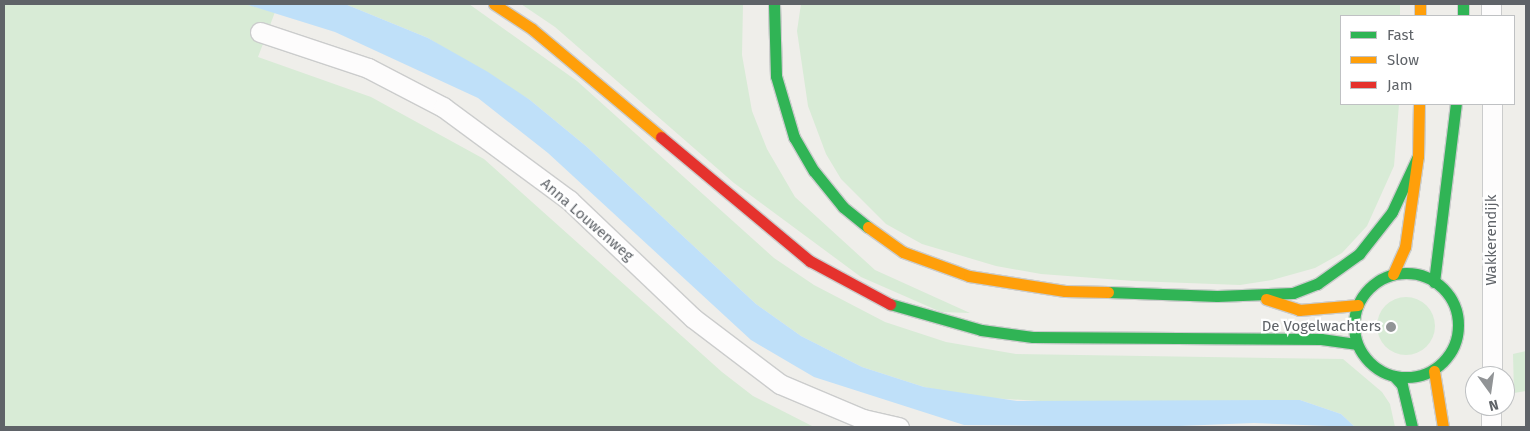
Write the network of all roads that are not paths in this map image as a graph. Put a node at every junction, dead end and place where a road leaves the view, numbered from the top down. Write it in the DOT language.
graph roads {
  1 [pos="494,4"];
  2 [pos="774,4"];
  3 [pos="260,32"];
  4 [pos="1419,105"];
  5 [pos="1456,105"];
  6 [pos="1492,105"];
  7 [pos="1418,156"];
  8 [pos="1393,274"];
  9 [pos="1434,282"];
  10 [pos="1259,296"];
  11 [pos="1358,305"];
  12 [pos="1356,344"];
  13 [pos="1492,366"];
  14 [pos="1434,371"];
  15 [pos="1394,376"];
  16 [pos="899,427"];
  17 [pos="1412,427"];
  18 [pos="1443,427"];
  1 -- 12 [label="main road"];
  2 -- 10 [label="main road"];
  3 -- 16 [label="street, Anna Louwenweg"];
  4 -- 7 [label="main road"];
  5 -- 9 [label="main road"];
  6 -- 13 [label="street, Wakkerendijk"];
  7 -- 8 [label="main road"];
  7 -- 10 [label="main road"];
  8 -- 9 [label="main road"];
  8 -- 11 [label="main road"];
  9 -- 14 [label="main road"];
  10 -- 11 [label="main road"];
  11 -- 12 [label="main road"];
  12 -- 15 [label="main road"];
  14 -- 15 [label="main road"];
  14 -- 18 [label="main road"];
  15 -- 17 [label="main road"];
}
